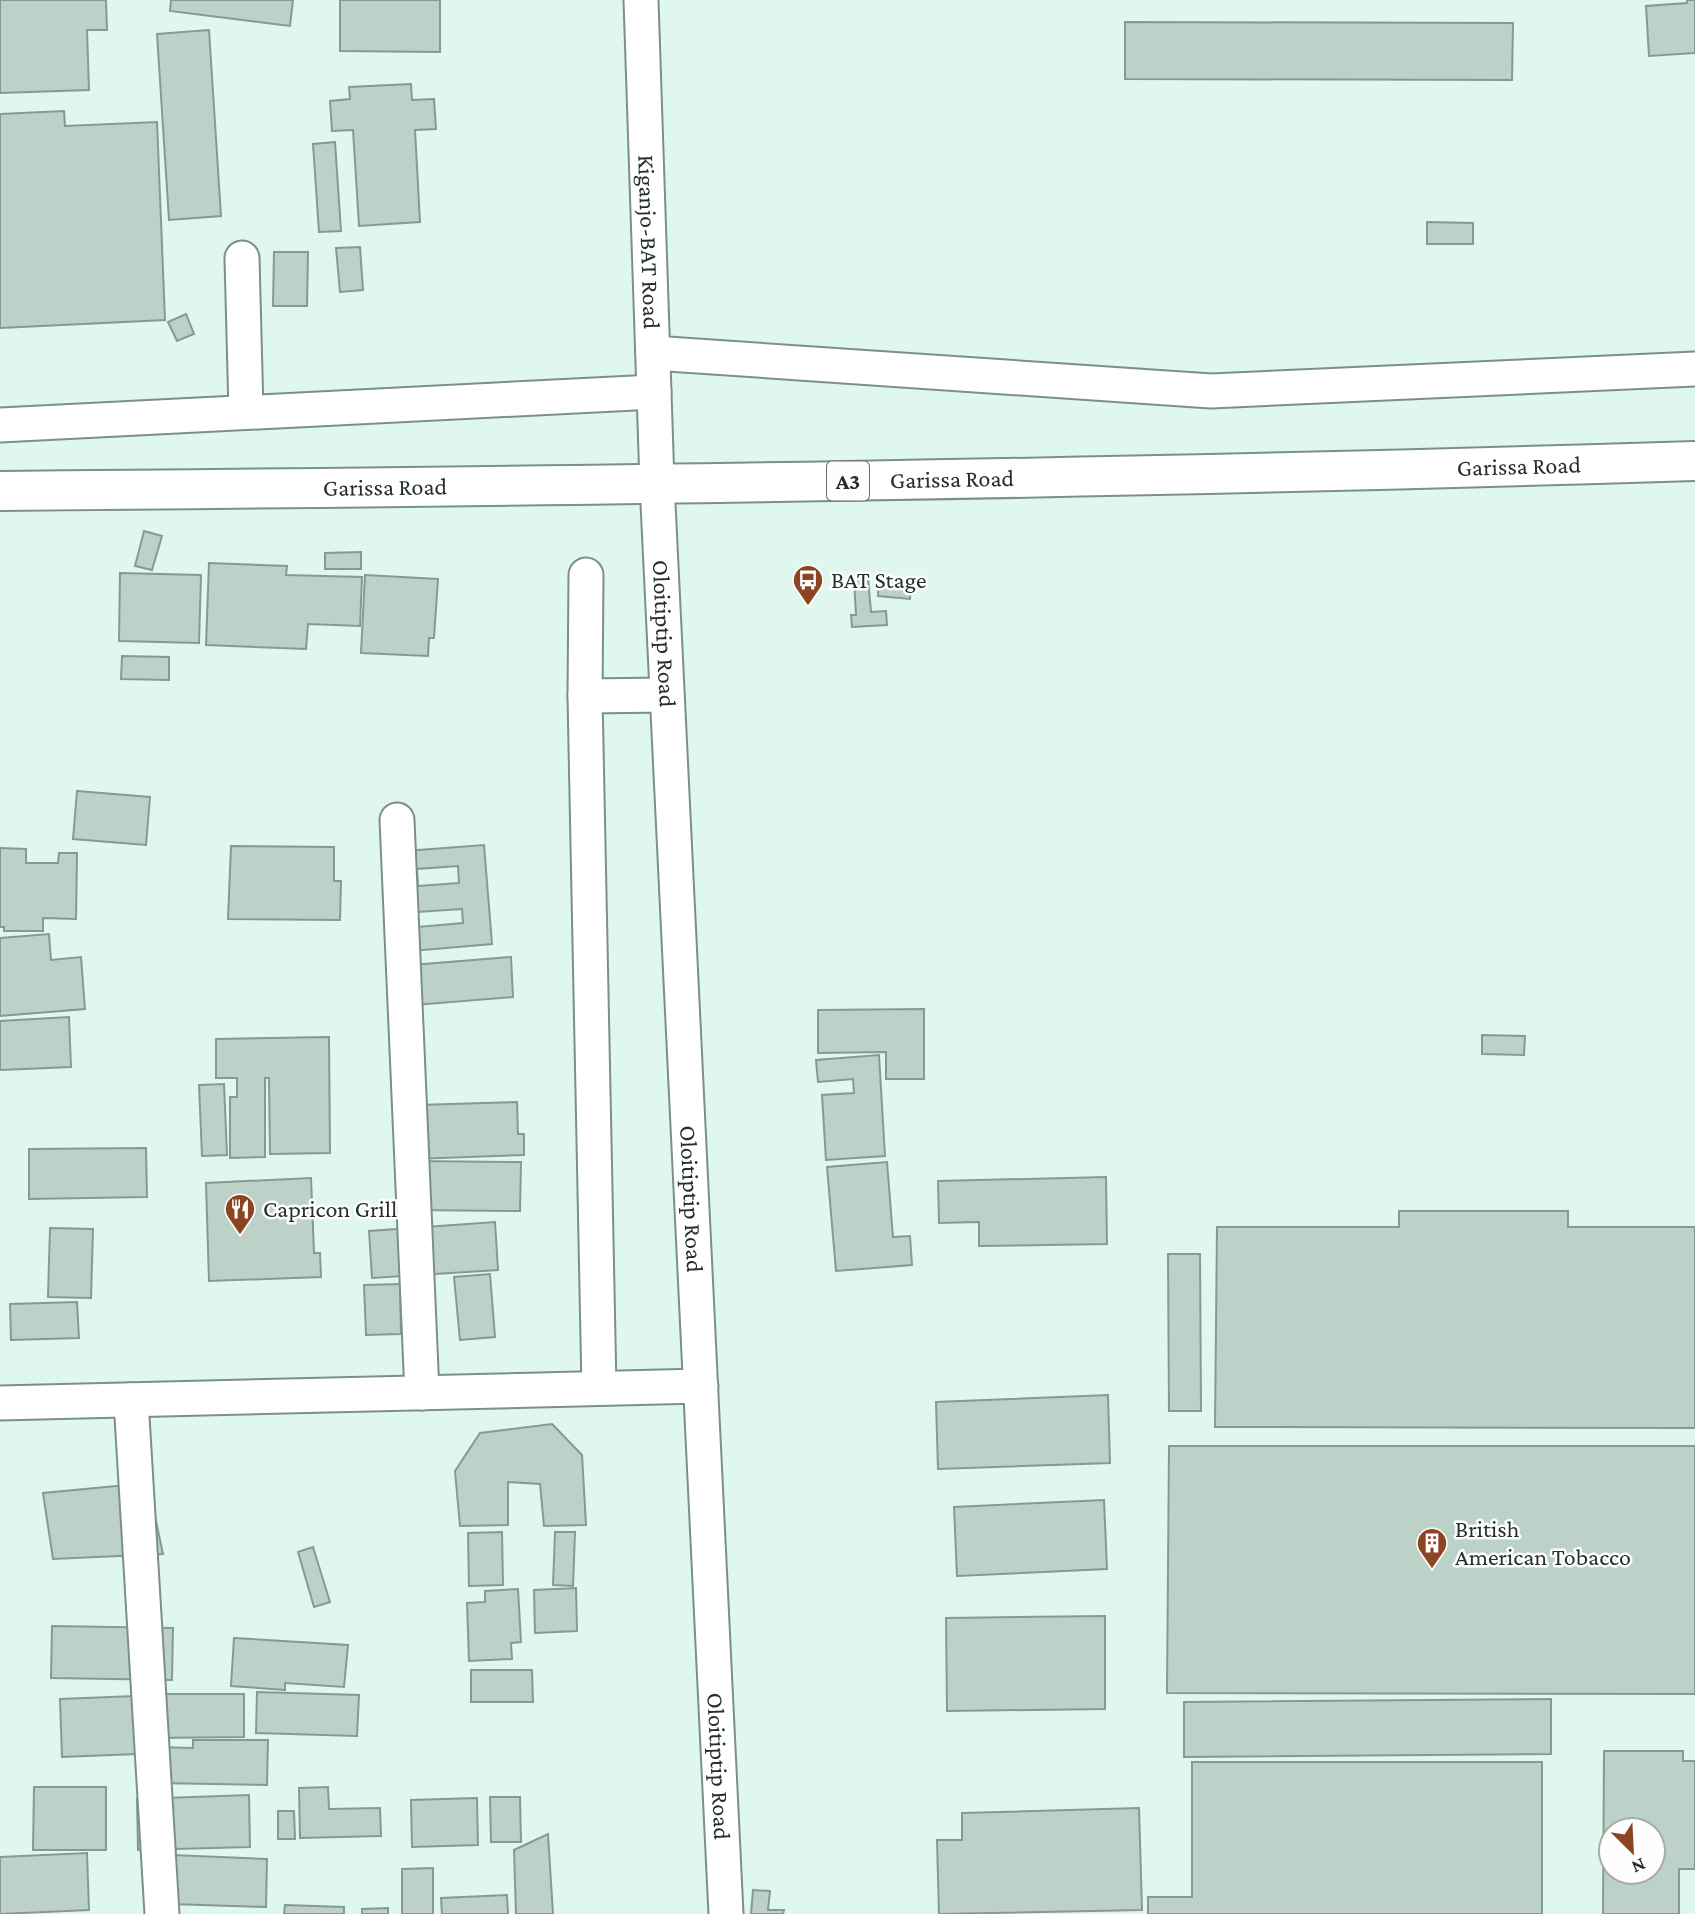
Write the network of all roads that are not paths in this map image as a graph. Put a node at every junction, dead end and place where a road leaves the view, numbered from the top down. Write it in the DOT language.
graph roads {
  1 [pos="641,0"];
  2 [pos="242,258"];
  3 [pos="653,354"];
  4 [pos="1695,369"];
  5 [pos="654,392"];
  6 [pos="246,412"];
  7 [pos="0,425"];
  8 [pos="1695,461"];
  9 [pos="657,483"];
  10 [pos="0,491"];
  11 [pos="586,575"];
  12 [pos="667,695"];
  13 [pos="585,696"];
  14 [pos="397,820"];
  15 [pos="701,1386"];
  16 [pos="598,1388"];
  17 [pos="422,1392"];
  18 [pos="131,1400"];
  19 [pos="0,1404"];
  20 [pos="162,1914"];
  21 [pos="726,1914"];
  1 -- 3 [label="street, Kiganjo-BAT Road"];
  2 -- 6 [label="street"];
  3 -- 4 [label="street"];
  3 -- 5 [label="street, Kiganjo-BAT Road"];
  5 -- 6 [label="street"];
  5 -- 9 [label="street, Kiganjo-BAT Road"];
  6 -- 7 [label="street"];
  8 -- 9 [label="highway, Garissa Road / A3"];
  9 -- 10 [label="highway, Garissa Road / A3"];
  9 -- 12 [label="street, Oloitiptip Road"];
  11 -- 13 [label="street"];
  12 -- 13 [label="street"];
  12 -- 15 [label="street, Oloitiptip Road"];
  13 -- 16 [label="street"];
  14 -- 17 [label="street"];
  15 -- 16 [label="street"];
  15 -- 21 [label="street, Oloitiptip Road"];
  16 -- 17 [label="street"];
  17 -- 18 [label="street"];
  18 -- 19 [label="street"];
  18 -- 20 [label="street"];
}
